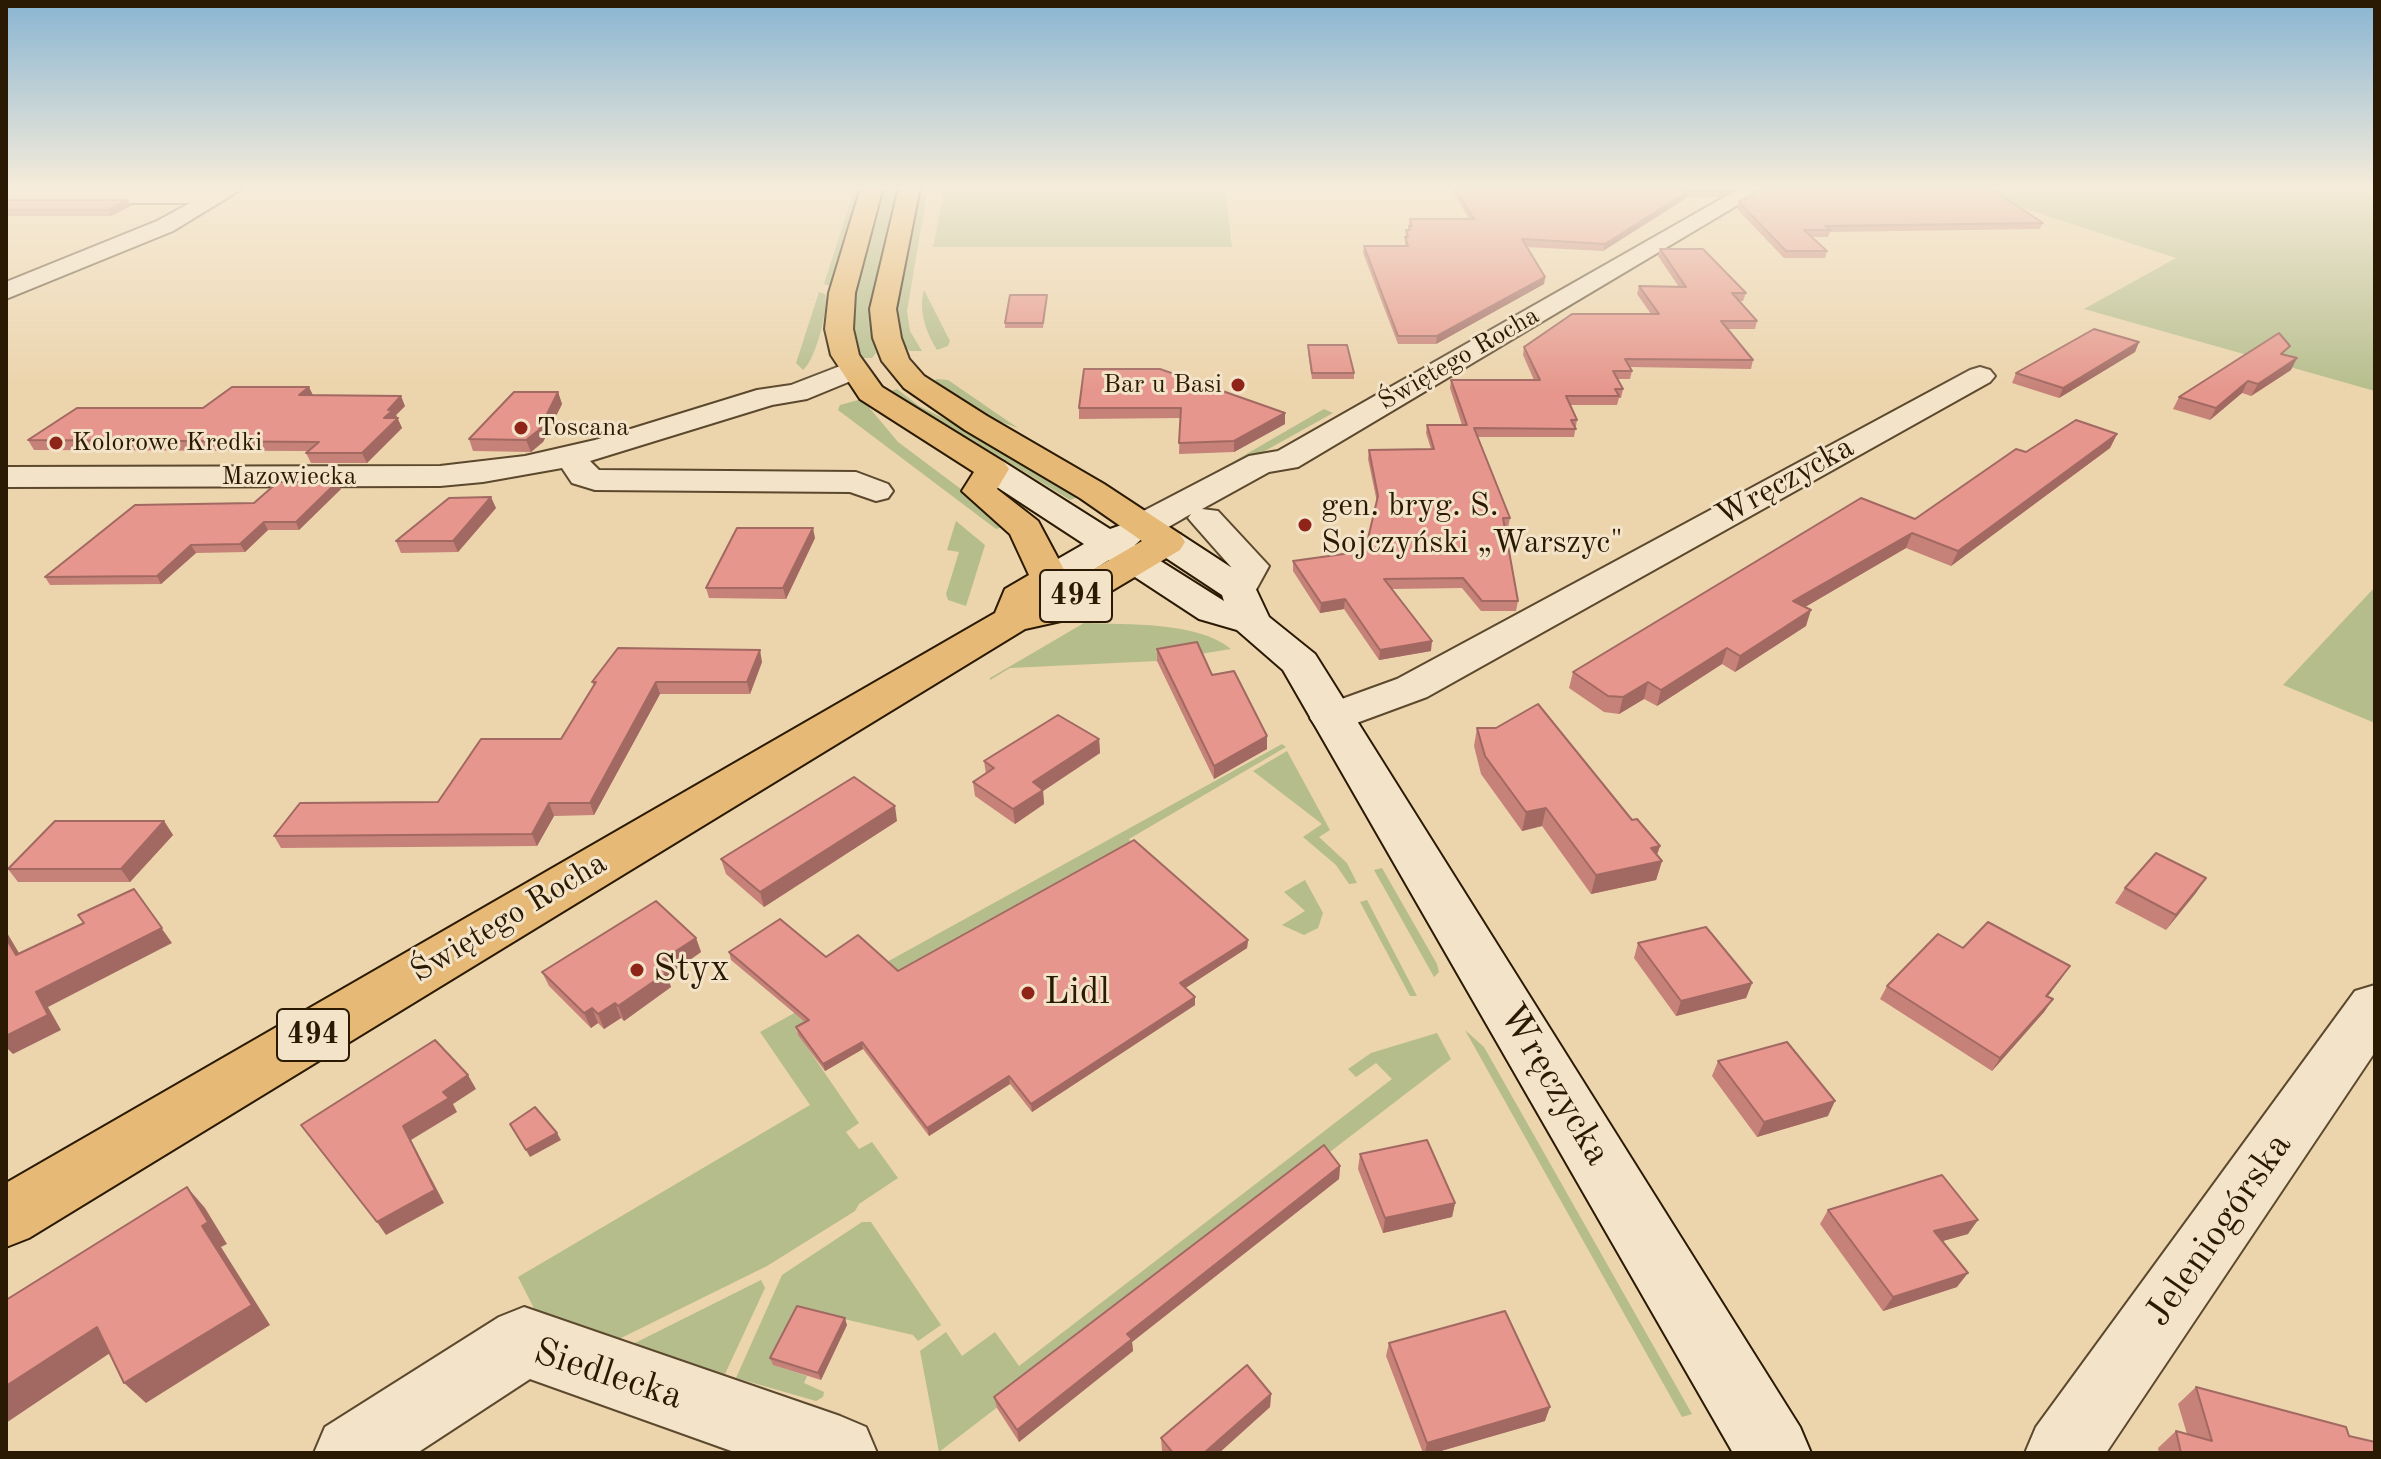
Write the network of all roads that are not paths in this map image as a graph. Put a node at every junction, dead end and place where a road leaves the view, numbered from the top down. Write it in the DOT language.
graph roads {
  1 [pos="94,255"];
  2 [pos="854,255"];
  3 [pos="894,255"];
  4 [pos="1640,255"];
  5 [pos="6,291"];
  6 [pos="896,361"];
  7 [pos="853,370"];
  8 [pos="1980,376"];
  9 [pos="571,458"];
  10 [pos="1286,460"];
  11 [pos="992,469"];
  12 [pos="6,477"];
  13 [pos="876,491"];
  14 [pos="1206,518"];
  15 [pos="1139,543"];
  16 [pos="1050,579"];
  17 [pos="1245,605"];
  18 [pos="1013,619"];
  19 [pos="1332,718"];
  20 [pos="2375,1007"];
  21 [pos="6,1217"];
  22 [pos="351,1453"];
  23 [pos="840,1453"];
  24 [pos="1774,1453"];
  25 [pos="2062,1453"];
  1 -- 5 [label="street"];
  2 -- 7 [label="main road"];
  3 -- 6 [label="main road"];
  4 -- 10 [label="street, Świętego Rocha"];
  6 -- 7 [label="street, Mazowiecka"];
  6 -- 15 [label="main road"];
  7 -- 9 [label="street, Mazowiecka"];
  7 -- 11 [label="main road"];
  8 -- 19 [label="street, Wręczycka"];
  9 -- 12 [label="street, Mazowiecka"];
  9 -- 13 [label="street"];
  10 -- 14 [label="street, Świętego Rocha"];
  10 -- 15 [label="street, Świętego Rocha"];
  11 -- 15 [label="street, Wręczycka"];
  11 -- 16 [label="main road"];
  14 -- 15 [label="street, Świętego Rocha"];
  14 -- 17 [label="street"];
  15 -- 16 [label="street, Świętego Rocha / 494"];
  15 -- 17 [label="street, Wręczycka / 494"];
  15 -- 18 [label="main road, Świętego Rocha / 494"];
  16 -- 18 [label="main road, Świętego Rocha / 494"];
  17 -- 19 [label="street, Wręczycka / 494"];
  18 -- 21 [label="main road, Świętego Rocha / 494"];
  19 -- 24 [label="street, Wręczycka / 494"];
  20 -- 25 [label="street, Jeleniogórska"];
  22 -- 23 [label="street, Siedlecka"];
}
